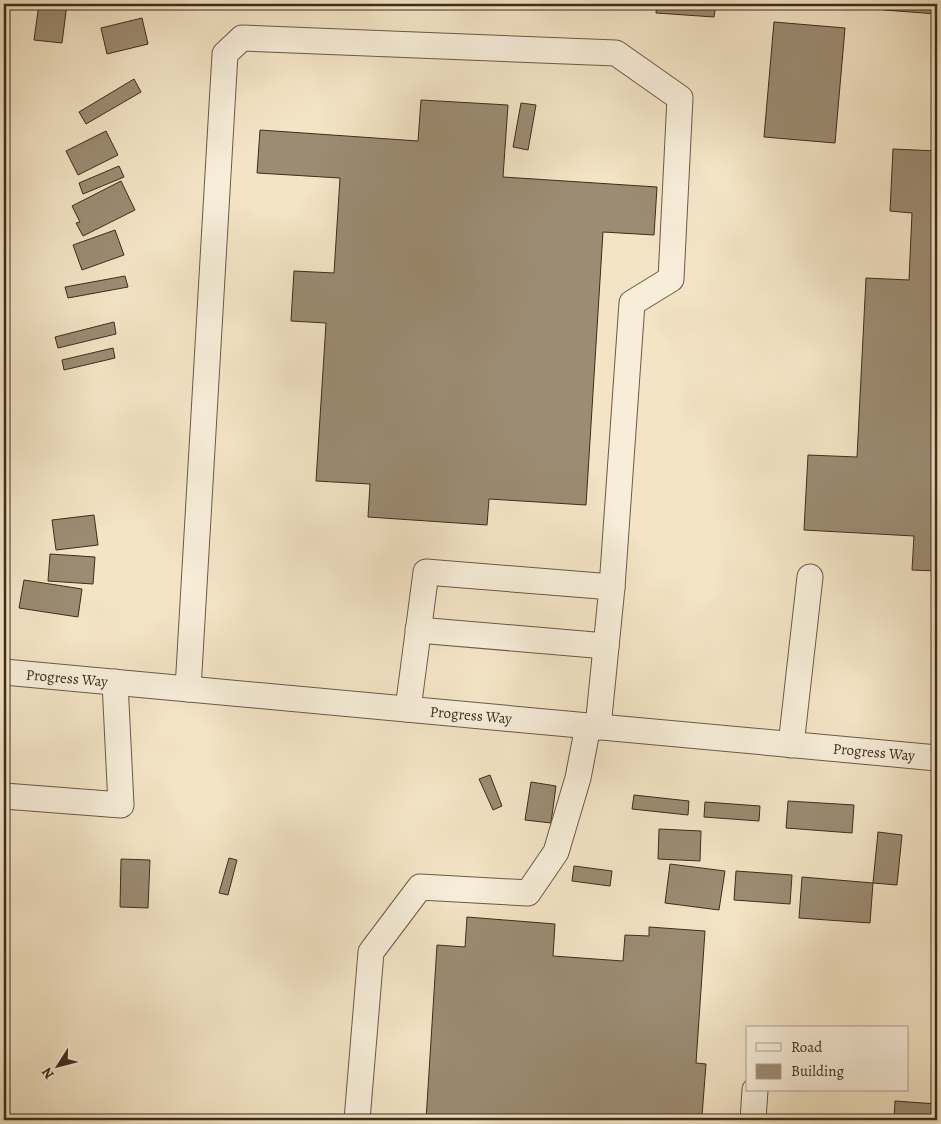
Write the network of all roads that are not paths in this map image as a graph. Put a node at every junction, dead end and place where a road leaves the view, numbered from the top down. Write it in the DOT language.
graph roads {
  1 [pos="810,577"];
  2 [pos="612,586"];
  3 [pos="418,630"];
  4 [pos="606,646"];
  5 [pos="4,672"];
  6 [pos="115,682"];
  7 [pos="188,689"];
  8 [pos="408,709"];
  9 [pos="593,726"];
  10 [pos="791,744"];
  11 [pos="937,758"];
  12 [pos="4,796"];
  13 [pos="755,1092"];
  14 [pos="357,1120"];
  15 [pos="753,1120"];
  1 -- 10 [label="street"];
  2 -- 3 [label="street"];
  2 -- 4 [label="street"];
  2 -- 7 [label="street"];
  3 -- 4 [label="street"];
  3 -- 8 [label="street"];
  4 -- 9 [label="street"];
  5 -- 6 [label="street, Progress Way"];
  6 -- 7 [label="street, Progress Way"];
  6 -- 12 [label="street"];
  7 -- 8 [label="street, Progress Way"];
  8 -- 9 [label="street, Progress Way"];
  9 -- 10 [label="street, Progress Way"];
  9 -- 14 [label="street"];
  10 -- 11 [label="street, Progress Way"];
  13 -- 15 [label="street"];
}
